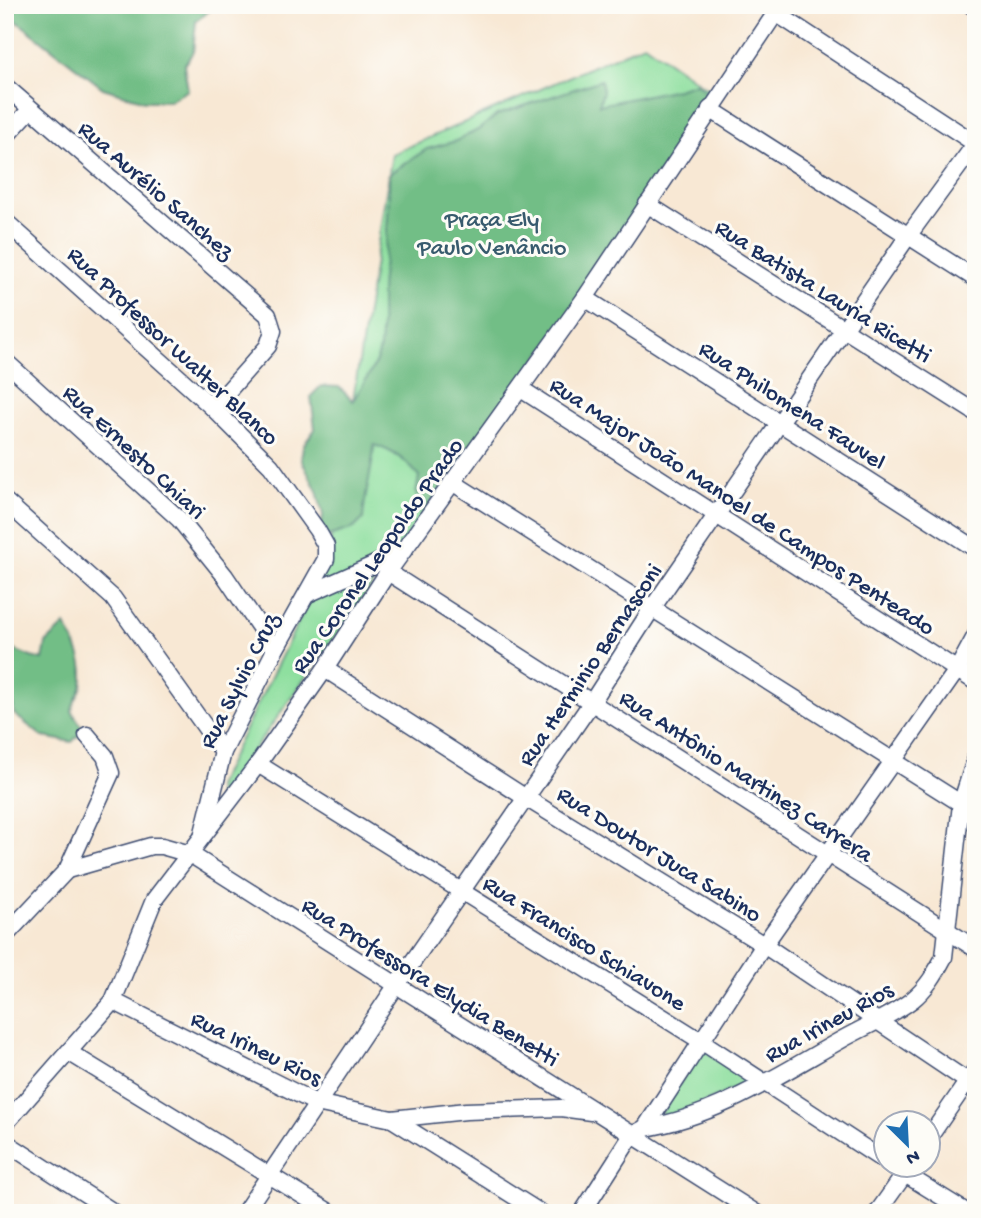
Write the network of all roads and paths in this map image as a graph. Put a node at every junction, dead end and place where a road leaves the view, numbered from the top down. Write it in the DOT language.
graph roads {
  1 [pos="778,9"];
  2 [pos="5,86"];
  3 [pos="710,109"];
  4 [pos="30,110"];
  5 [pos="5,137"];
  6 [pos="976,143"];
  7 [pos="647,204"];
  8 [pos="5,221"];
  9 [pos="908,236"];
  10 [pos="976,279"];
  11 [pos="585,298"];
  12 [pos="843,330"];
  13 [pos="5,361"];
  14 [pos="521,389"];
  15 [pos="213,408"];
  16 [pos="976,413"];
  17 [pos="780,422"];
  18 [pos="452,482"];
  19 [pos="5,500"];
  20 [pos="716,515"];
  21 [pos="326,546"];
  22 [pos="976,549"];
  23 [pos="402,552"];
  24 [pos="388,572"];
  25 [pos="308,594"];
  26 [pos="651,610"];
  27 [pos="976,635"];
  28 [pos="275,650"];
  29 [pos="325,669"];
  30 [pos="957,670"];
  31 [pos="976,682"];
  32 [pos="592,702"];
  33 [pos="87,735"];
  34 [pos="223,752"];
  35 [pos="976,757"];
  36 [pos="892,760"];
  37 [pos="258,764"];
  38 [pos="526,798"];
  39 [pos="961,804"];
  40 [pos="976,813"];
  41 [pos="202,839"];
  42 [pos="827,854"];
  43 [pos="190,855"];
  44 [pos="67,870"];
  45 [pos="461,891"];
  46 [pos="946,930"];
  47 [pos="5,936"];
  48 [pos="764,945"];
  49 [pos="976,949"];
  50 [pos="396,986"];
  51 [pos="113,1001"];
  52 [pos="877,1020"];
  53 [pos="701,1041"];
  54 [pos="69,1053"];
  55 [pos="972,1075"];
  56 [pos="765,1082"];
  57 [pos="316,1104"];
  58 [pos="597,1113"];
  59 [pos="392,1119"];
  60 [pos="942,1120"];
  61 [pos="5,1124"];
  62 [pos="639,1132"];
  63 [pos="5,1142"];
  64 [pos="872,1152"];
  65 [pos="270,1174"];
  66 [pos="895,1180"];
  67 [pos="920,1180"];
  68 [pos="115,1213"];
  69 [pos="244,1213"];
  70 [pos="331,1213"];
  71 [pos="541,1213"];
  72 [pos="582,1213"];
  73 [pos="756,1213"];
  74 [pos="877,1213"];
  75 [pos="968,1213"];
  1 -- 3 [label="street, Rua Coronel Leopoldo Prado"];
  1 -- 6 [label="street"];
  2 -- 4 [label="street, Rua Aurélio Sanchez"];
  3 -- 7 [label="street, Rua Coronel Leopoldo Prado"];
  3 -- 9 [label="street"];
  4 -- 5 [label="street"];
  4 -- 15 [label="street, Rua Aurélio Sanchez"];
  6 -- 9 [label="street, Rua Herminio Bernasconi"];
  7 -- 11 [label="street, Rua Coronel Leopoldo Prado"];
  7 -- 12 [label="street, Rua Batista Lauria Ricetti"];
  8 -- 15 [label="street, Rua Professor Walter Blanco"];
  9 -- 10 [label="street"];
  9 -- 12 [label="street, Rua Herminio Bernasconi"];
  11 -- 14 [label="street, Rua Coronel Leopoldo Prado"];
  11 -- 17 [label="street, Rua Philomena Fauvel"];
  12 -- 16 [label="street, Rua Batista Lauria Ricetti"];
  12 -- 17 [label="street, Rua Herminio Bernasconi"];
  13 -- 28 [label="street, Rua Ernesto Chiari"];
  14 -- 18 [label="street, Rua Coronel Leopoldo Prado"];
  14 -- 20 [label="street, Rua Major João Manoel de Campos Penteado"];
  15 -- 21 [label="street, Rua Professor Walter Blanco"];
  17 -- 20 [label="street, Rua Herminio Bernasconi"];
  17 -- 22 [label="street, Rua Philomena Fauvel"];
  18 -- 23 [label="street, Rua Coronel Leopoldo Prado"];
  18 -- 26 [label="street"];
  19 -- 34 [label="street"];
  20 -- 26 [label="street, Rua Herminio Bernasconi"];
  20 -- 30 [label="street, Rua Major João Manoel de Campos Penteado"];
  21 -- 25 [label="street, Rua Sylvio Cruz"];
  23 -- 24 [label="street, Rua Coronel Leopoldo Prado"];
  23 -- 25 [label="street"];
  24 -- 29 [label="street, Rua Coronel Leopoldo Prado"];
  24 -- 32 [label="street, Rua Antônio Martinez Carrera"];
  25 -- 28 [label="street, Rua Sylvio Cruz"];
  26 -- 32 [label="street, Rua Herminio Bernasconi"];
  26 -- 36 [label="street"];
  27 -- 30 [label="street"];
  28 -- 34 [label="street, Rua Sylvio Cruz"];
  29 -- 37 [label="street, Rua Coronel Leopoldo Prado"];
  29 -- 38 [label="street, Rua Doutor Juca Sabino"];
  30 -- 31 [label="street, Rua Major João Manoel de Campos Penteado"];
  30 -- 36 [label="street"];
  32 -- 38 [label="street, Rua Herminio Bernasconi"];
  32 -- 42 [label="street, Rua Antônio Martinez Carrera"];
  33 -- 44 [label="street"];
  34 -- 41 [label="street, Rua Sylvio Cruz"];
  35 -- 39 [label="street, Rua Irineu Rios"];
  36 -- 39 [label="street"];
  36 -- 42 [label="street"];
  37 -- 41 [label="street, Rua Coronel Leopoldo Prado"];
  37 -- 45 [label="street, Rua Francisco Schiavone"];
  38 -- 45 [label="street, Rua Herminio Bernasconi"];
  38 -- 48 [label="street, Rua Doutor Juca Sabino"];
  39 -- 40 [label="street"];
  39 -- 46 [label="street, Rua Irineu Rios"];
  41 -- 43 [label="street, Rua Coronel Leopoldo Prado"];
  42 -- 46 [label="street, Rua Antônio Martinez Carrera"];
  42 -- 48 [label="street"];
  43 -- 44 [label="street, Rua Professora Elydia Benetti"];
  43 -- 50 [label="street, Rua Professora Elydia Benetti"];
  43 -- 51 [label="street, Rua Coronel Leopoldo Prado"];
  44 -- 47 [label="street"];
  45 -- 50 [label="street, Rua Herminio Bernasconi"];
  45 -- 53 [label="street, Rua Francisco Schiavone"];
  46 -- 49 [label="street, Rua Antônio Martinez Carrera"];
  46 -- 52 [label="street, Rua Irineu Rios"];
  48 -- 52 [label="street, Rua Doutor Juca Sabino"];
  48 -- 53 [label="street"];
  50 -- 57 [label="street, Rua Herminio Bernasconi"];
  50 -- 58 [label="street, Rua Professora Elydia Benetti"];
  51 -- 54 [label="street, Rua Coronel Leopoldo Prado"];
  51 -- 57 [label="street, Rua Irineu Rios"];
  52 -- 55 [label="street, Rua Doutor Juca Sabino"];
  52 -- 56 [label="street, Rua Irineu Rios"];
  53 -- 56 [label="street, Rua Francisco Schiavone"];
  53 -- 62 [label="street"];
  54 -- 61 [label="street, Rua Coronel Leopoldo Prado"];
  54 -- 65 [label="street"];
  55 -- 60 [label="street"];
  56 -- 62 [label="street, Rua Irineu Rios"];
  56 -- 64 [label="street, Rua Francisco Schiavone"];
  57 -- 59 [label="street, Rua Irineu Rios"];
  57 -- 65 [label="street, Rua Herminio Bernasconi"];
  58 -- 59 [label="street, Rua Irineu Rios"];
  58 -- 62 [label="street, Rua Professora Elydia Benetti"];
  59 -- 71 [label="street"];
  62 -- 72 [label="street"];
  62 -- 73 [label="street, Rua Professora Elydia Benetti"];
  63 -- 68 [label="street"];
  65 -- 69 [label="street, Rua Herminio Bernasconi"];
  65 -- 70 [label="street"];
  66 -- 74 [label="street"];
  67 -- 75 [label="street"];
}
